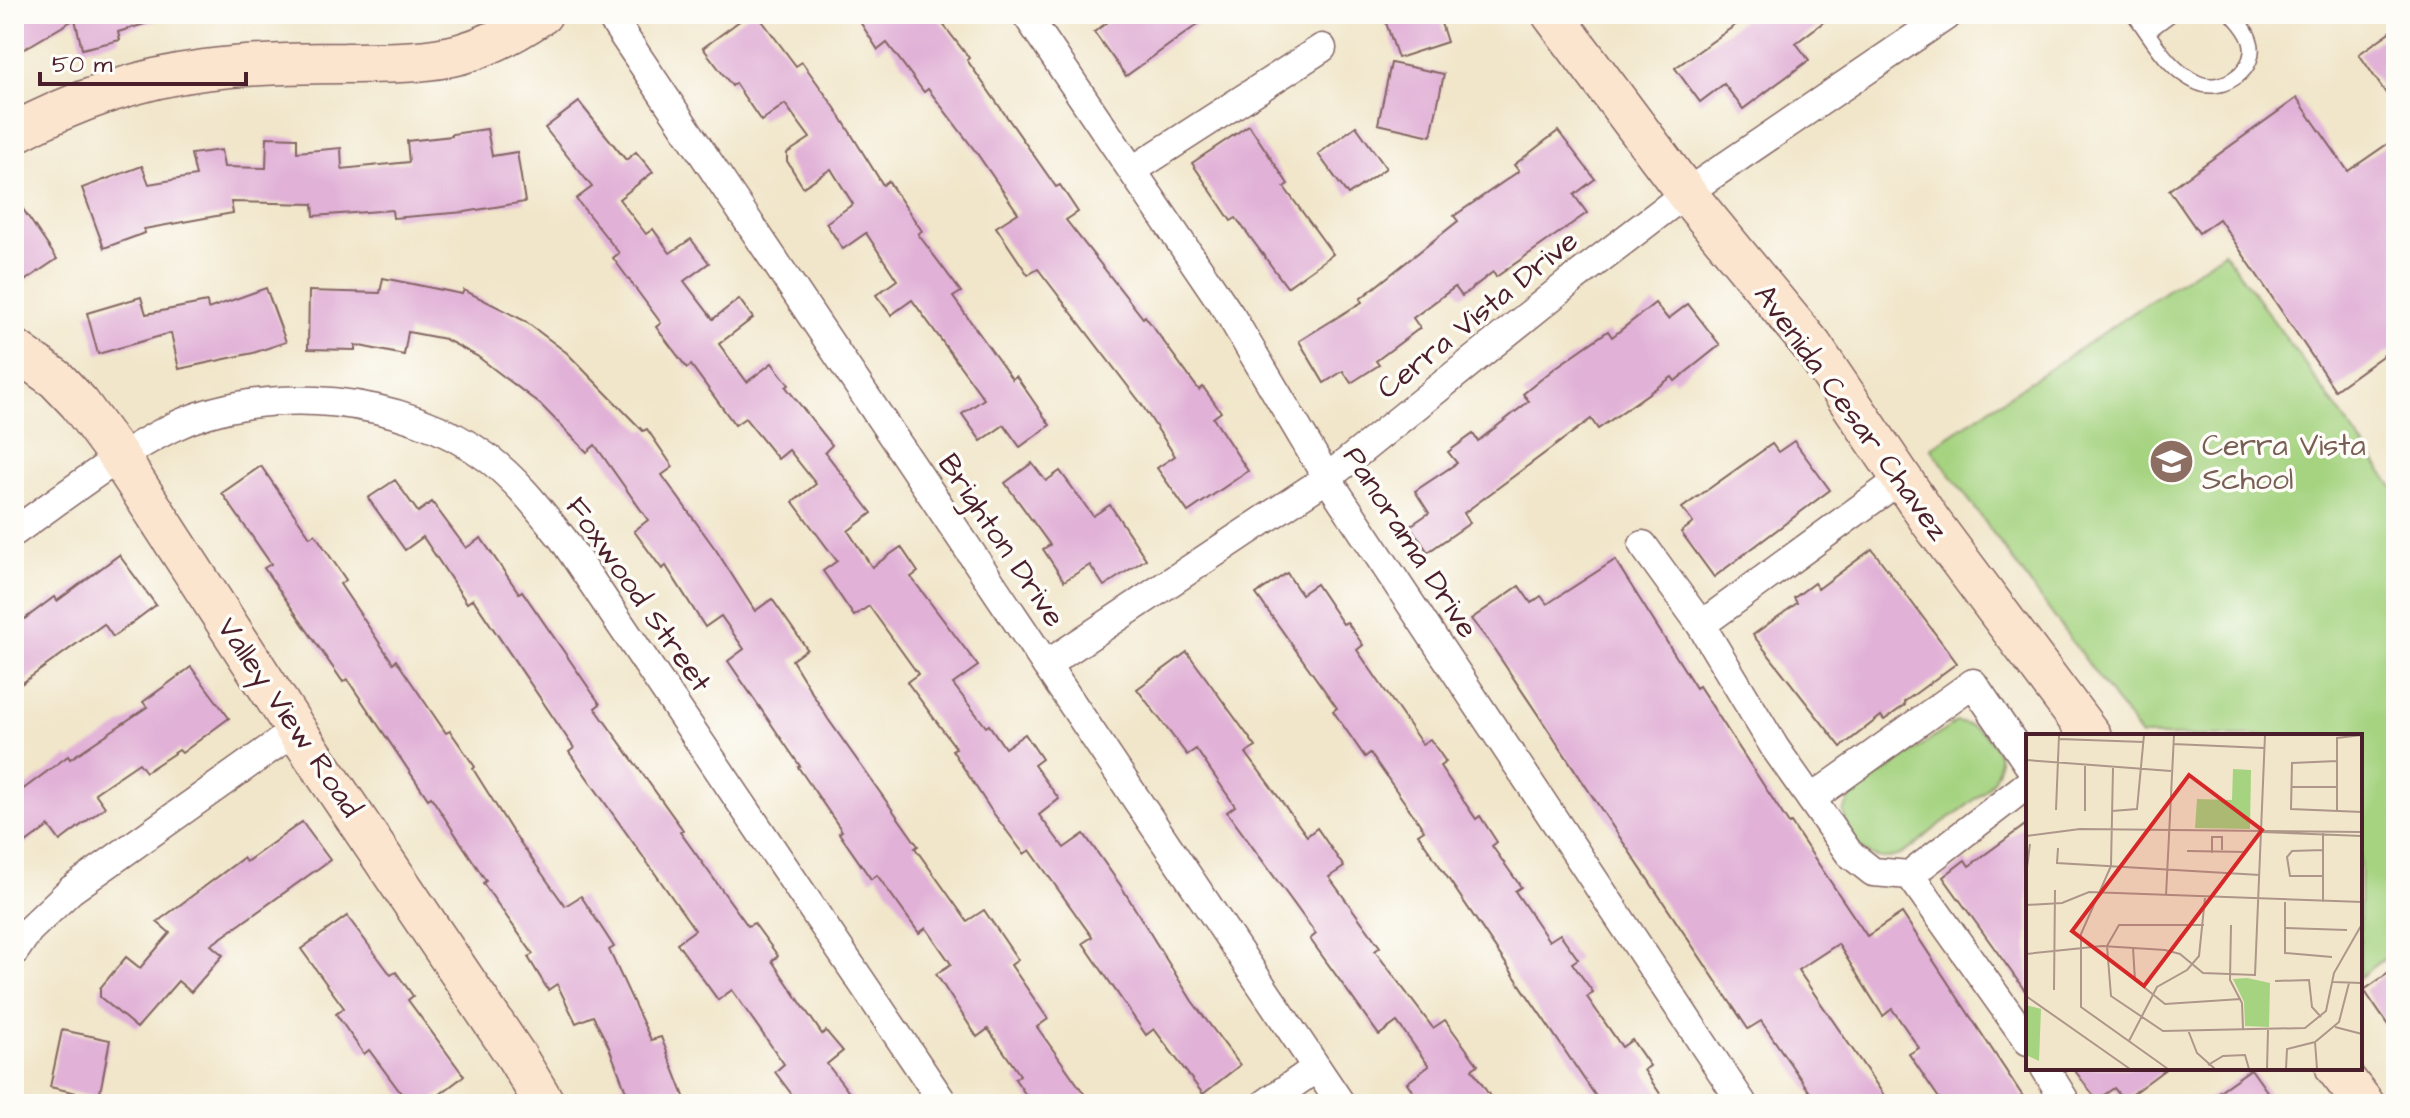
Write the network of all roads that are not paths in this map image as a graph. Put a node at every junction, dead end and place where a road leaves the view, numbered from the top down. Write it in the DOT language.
graph roads {
  1 [pos="542,14"];
  2 [pos="609,14"];
  3 [pos="1026,14"];
  4 [pos="1552,14"];
  5 [pos="1949,14"];
  6 [pos="2134,14"];
  7 [pos="2171,14"];
  8 [pos="2232,14"];
  9 [pos="2147,32"];
  10 [pos="1322,48"];
  11 [pos="14,133"];
  12 [pos="1133,170"];
  13 [pos="1686,193"];
  14 [pos="14,349"];
  15 [pos="119,457"];
  16 [pos="1327,478"];
  17 [pos="1902,478"];
  18 [pos="14,532"];
  19 [pos="1643,545"];
  20 [pos="1701,625"];
  21 [pos="1046,665"];
  22 [pos="296,730"];
  23 [pos="2090,734"];
  24 [pos="2026,761"];
  25 [pos="2026,786"];
  26 [pos="1811,799"];
  27 [pos="1910,875"];
  28 [pos="14,952"];
  29 [pos="2026,1038"];
  30 [pos="1316,1068"];
  31 [pos="2046,1070"];
  32 [pos="2338,1070"];
  33 [pos="545,1104"];
  34 [pos="944,1104"];
  35 [pos="1265,1104"];
  36 [pos="1341,1104"];
  37 [pos="1743,1104"];
  38 [pos="2067,1104"];
  39 [pos="2364,1104"];
  1 -- 11 [label="street"];
  2 -- 21 [label="street, Brighton Drive"];
  3 -- 12 [label="street, Panorama Drive"];
  4 -- 13 [label="street, Avenida Cesar Chavez"];
  5 -- 13 [label="street, Cerra Vista Drive"];
  6 -- 9 [label="lane"];
  7 -- 9 [label="lane"];
  8 -- 9 [label="lane"];
  10 -- 12 [label="street"];
  12 -- 16 [label="street, Panorama Drive"];
  13 -- 16 [label="street, Cerra Vista Drive"];
  13 -- 17 [label="street, Avenida Cesar Chavez"];
  14 -- 15 [label="street, Valley View Road"];
  15 -- 18 [label="street, Foxwood Street"];
  15 -- 22 [label="street, Valley View Road"];
  15 -- 34 [label="street, Foxwood Street"];
  16 -- 21 [label="street, Cerra Vista Drive"];
  16 -- 37 [label="street, Panorama Drive"];
  17 -- 20 [label="street"];
  17 -- 23 [label="street, Avenida Cesar Chavez"];
  19 -- 20 [label="street"];
  20 -- 26 [label="street"];
  21 -- 30 [label="street, Brighton Drive"];
  22 -- 28 [label="street"];
  22 -- 33 [label="street, Valley View Road"];
  24 -- 26 [label="street"];
  25 -- 27 [label="street"];
  26 -- 27 [label="street"];
  27 -- 29 [label="street"];
  30 -- 35 [label="street"];
  30 -- 36 [label="street, Brighton Drive"];
  31 -- 38 [label="street"];
  32 -- 39 [label="street"];
}
